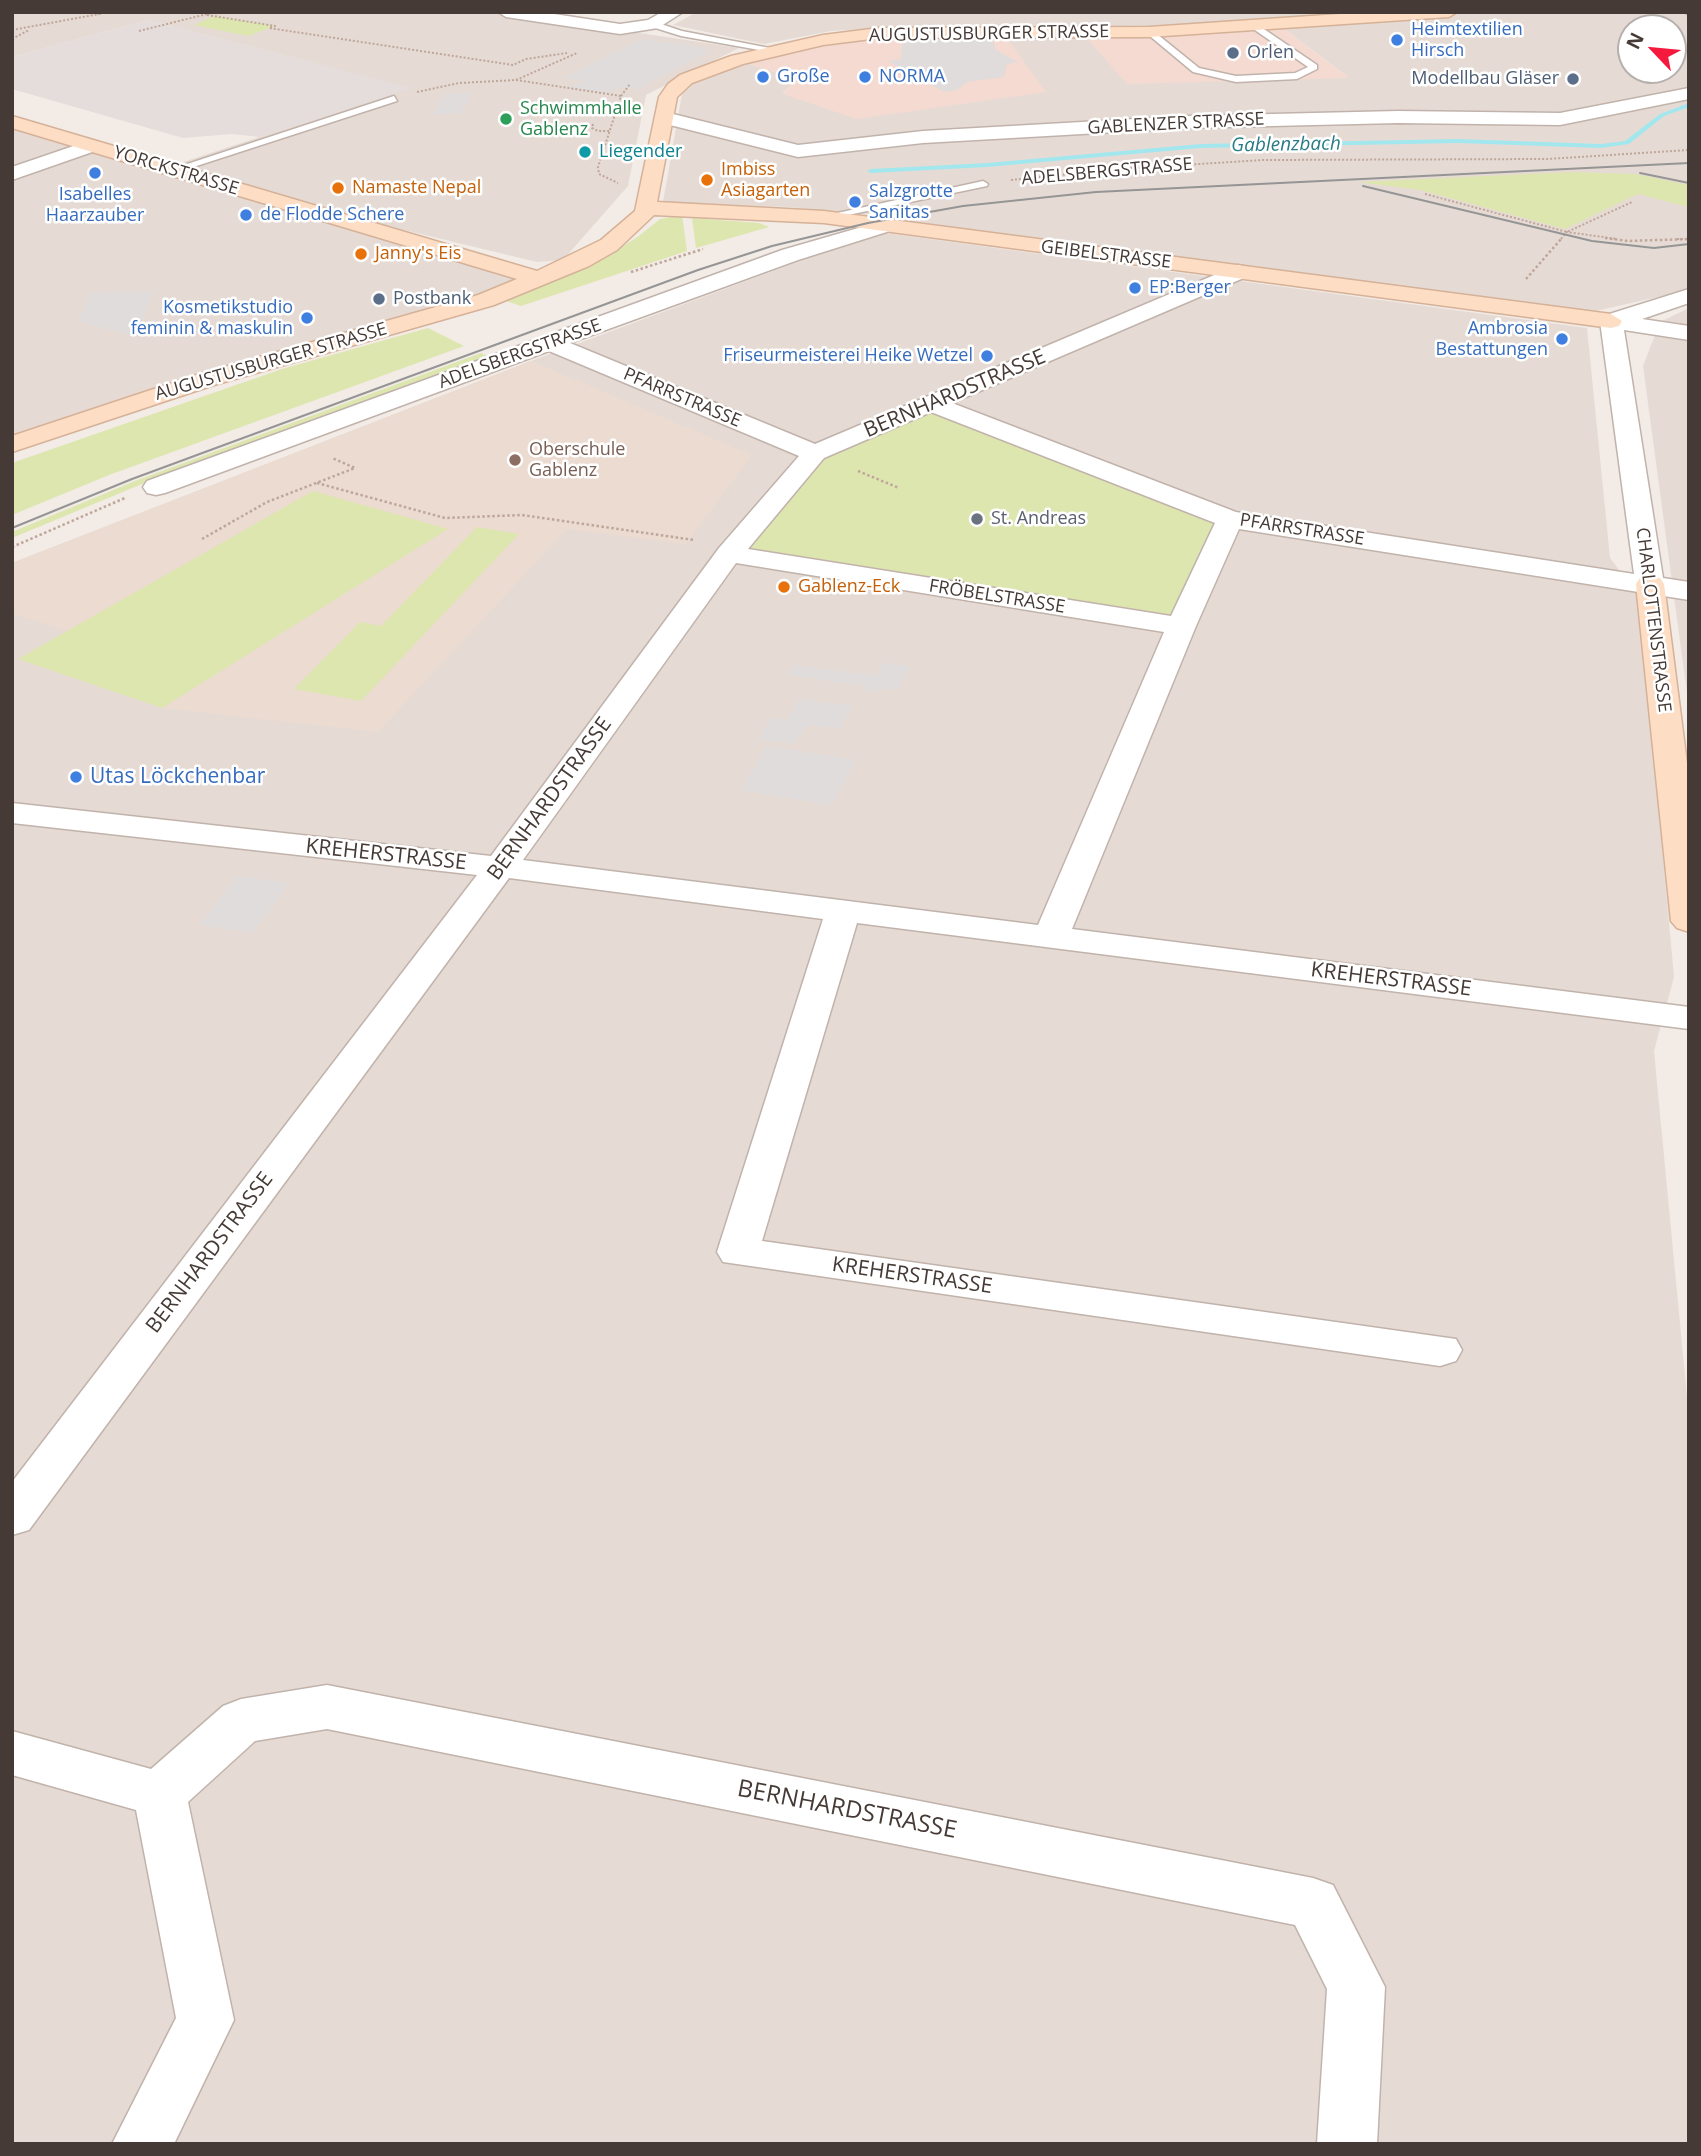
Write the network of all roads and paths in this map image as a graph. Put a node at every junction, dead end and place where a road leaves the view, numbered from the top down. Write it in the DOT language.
graph roads {
  1 [pos="95,12"];
  2 [pos="107,12"];
  3 [pos="215,12"];
  4 [pos="506,12"];
  5 [pos="675,12"];
  6 [pos="1449,12"];
  7 [pos="1682,12"];
  8 [pos="99,14"];
  9 [pos="207,15"];
  10 [pos="1689,15"];
  11 [pos="652,24"];
  12 [pos="1255,26"];
  13 [pos="33,28"];
  14 [pos="12,30"];
  15 [pos="139,31"];
  16 [pos="1149,32"];
  17 [pos="12,39"];
  18 [pos="776,50"];
  19 [pos="516,80"];
  20 [pos="630,84"];
  21 [pos="1689,93"];
  22 [pos="621,96"];
  23 [pos="394,99"];
  24 [pos="666,118"];
  25 [pos="12,122"];
  26 [pos="593,124"];
  27 [pos="90,145"];
  28 [pos="1689,150"];
  29 [pos="174,170"];
  30 [pos="12,174"];
  31 [pos="982,184"];
  32 [pos="1425,194"];
  33 [pos="1632,202"];
  34 [pos="648,208"];
  35 [pos="824,217"];
  36 [pos="886,226"];
  37 [pos="1567,232"];
  38 [pos="1689,239"];
  39 [pos="708,248"];
  40 [pos="629,272"];
  41 [pos="1238,272"];
  42 [pos="540,279"];
  43 [pos="1689,296"];
  44 [pos="1502,306"];
  45 [pos="1611,321"];
  46 [pos="1689,333"];
  47 [pos="550,343"];
  48 [pos="934,405"];
  49 [pos="290,438"];
  50 [pos="12,444"];
  51 [pos="815,453"];
  52 [pos="853,469"];
  53 [pos="317,483"];
  54 [pos="156,487"];
  55 [pos="899,488"];
  56 [pos="1230,519"];
  57 [pos="202,539"];
  58 [pos="12,547"];
  59 [pos="733,550"];
  60 [pos="1650,584"];
  61 [pos="1689,591"];
  62 [pos="1181,626"];
  63 [pos="12,813"];
  64 [pos="500,867"];
  65 [pos="843,911"];
  66 [pos="1689,920"];
  67 [pos="1051,937"];
  68 [pos="1689,1017"];
  69 [pos="1440,1350"];
  70 [pos="12,1517"];
  71 [pos="12,1753"];
  72 [pos="160,1794"];
  73 [pos="142,2144"];
  74 [pos="1347,2144"];
  1 -- 8 [label="path"];
  2 -- 8 [label="path"];
  3 -- 9 [label="path"];
  4 -- 11 [label="street"];
  5 -- 11 [label="street"];
  6 -- 12 [label="main road, AUGUSTUSBURGER STRASSE"];
  7 -- 10 [label="path"];
  8 -- 13 [label="path"];
  9 -- 15 [label="path"];
  9 -- 19 [label="path"];
  11 -- 18 [label="lane"];
  12 -- 16 [label="main road, AUGUSTUSBURGER STRASSE"];
  12 -- 16 [label="lane"];
  13 -- 14 [label="path"];
  13 -- 17 [label="path"];
  16 -- 18 [label="main road, AUGUSTUSBURGER STRASSE"];
  18 -- 24 [label="main road, AUGUSTUSBURGER STRASSE"];
  19 -- 22 [label="path"];
  19 -- 23 [label="path"];
  20 -- 22 [label="path"];
  21 -- 24 [label="street, GABLENZER STRASSE"];
  22 -- 26 [label="path"];
  23 -- 29 [label="lane"];
  24 -- 34 [label="main road, AUGUSTUSBURGER STRASSE"];
  25 -- 27 [label="main road, YORCKSTRASSE"];
  27 -- 29 [label="main road, YORCKSTRASSE"];
  27 -- 30 [label="street"];
  28 -- 31 [label="path, ADELSBERGSTRASSE"];
  29 -- 42 [label="main road, YORCKSTRASSE"];
  31 -- 35 [label="lane"];
  32 -- 37 [label="path"];
  33 -- 37 [label="path"];
  34 -- 35 [label="main road, GEIBELSTRASSE"];
  34 -- 42 [label="main road, AUGUSTUSBURGER STRASSE"];
  35 -- 36 [label="main road, GEIBELSTRASSE"];
  36 -- 41 [label="main road, GEIBELSTRASSE"];
  36 -- 47 [label="street, ADELSBERGSTRASSE"];
  37 -- 38 [label="path"];
  37 -- 44 [label="path"];
  39 -- 40 [label="path"];
  41 -- 44 [label="main road, GEIBELSTRASSE"];
  41 -- 48 [label="street, BERNHARDSTRASSE"];
  42 -- 50 [label="main road, AUGUSTUSBURGER STRASSE"];
  43 -- 45 [label="street"];
  44 -- 45 [label="main road, GEIBELSTRASSE"];
  45 -- 46 [label="street, GEIBELSTRASSE"];
  45 -- 60 [label="street, CHARLOTTENSTRASSE"];
  47 -- 49 [label="street, ADELSBERGSTRASSE"];
  47 -- 51 [label="street, PFARRSTRASSE"];
  48 -- 51 [label="street, BERNHARDSTRASSE"];
  48 -- 56 [label="street, PFARRSTRASSE"];
  49 -- 53 [label="path"];
  49 -- 54 [label="street, ADELSBERGSTRASSE"];
  51 -- 59 [label="street, BERNHARDSTRASSE"];
  52 -- 55 [label="path"];
  53 -- 57 [label="path"];
  53 -- 59 [label="path"];
  54 -- 58 [label="path"];
  56 -- 60 [label="street, PFARRSTRASSE"];
  56 -- 62 [label="street"];
  59 -- 62 [label="street, FRÖBELSTRASSE"];
  59 -- 64 [label="street, BERNHARDSTRASSE"];
  60 -- 61 [label="street, PFARRSTRASSE"];
  60 -- 66 [label="main road, CHARLOTTENSTRASSE"];
  62 -- 67 [label="street"];
  63 -- 64 [label="street, KREHERSTRASSE"];
  64 -- 65 [label="street, KREHERSTRASSE"];
  64 -- 70 [label="street, BERNHARDSTRASSE"];
  65 -- 67 [label="street, KREHERSTRASSE"];
  65 -- 69 [label="street, KREHERSTRASSE"];
  67 -- 68 [label="street, KREHERSTRASSE"];
  71 -- 72 [label="street"];
  72 -- 73 [label="street"];
  72 -- 74 [label="street, BERNHARDSTRASSE"];
}
